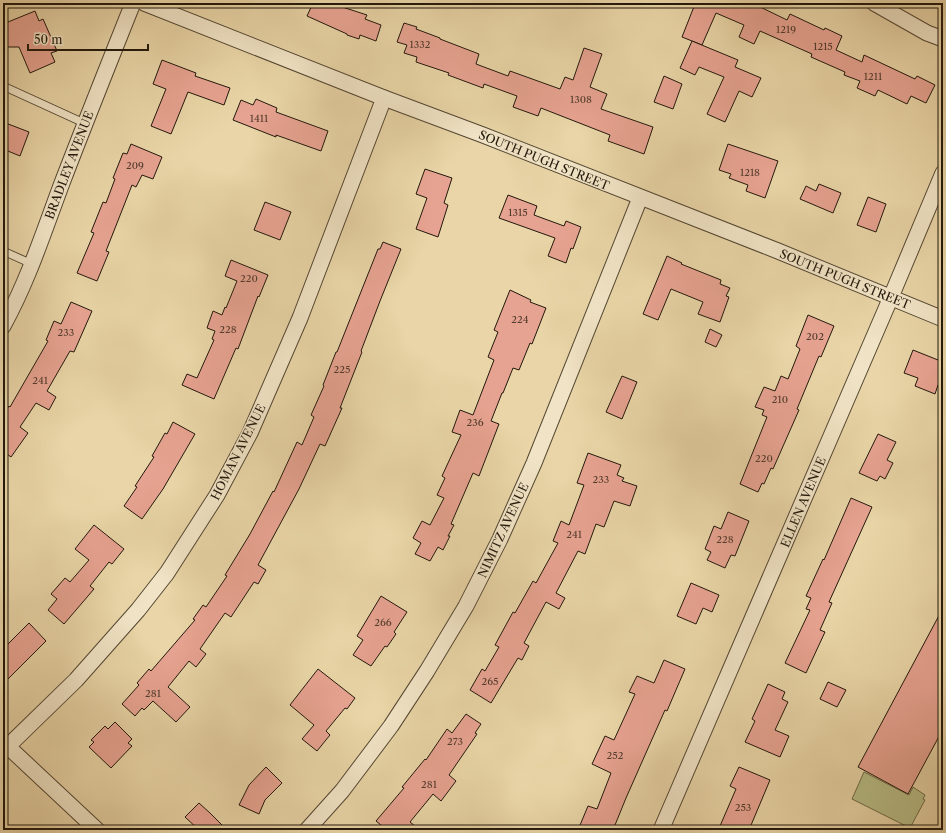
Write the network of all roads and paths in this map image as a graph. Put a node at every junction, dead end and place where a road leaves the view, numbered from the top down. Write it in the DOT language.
graph roads {
  1 [pos="133,3"];
  2 [pos="144,3"];
  3 [pos="874,3"];
  4 [pos="943,39"];
  5 [pos="3,86"];
  6 [pos="384,98"];
  7 [pos="84,123"];
  8 [pos="943,173"];
  9 [pos="640,198"];
  10 [pos="3,251"];
  11 [pos="32,264"];
  12 [pos="891,297"];
  13 [pos="943,320"];
  14 [pos="3,326"];
  15 [pos="5,746"];
  16 [pos="97,830"];
  17 [pos="307,830"];
  18 [pos="661,830"];
  1 -- 7 [label="street, BRADLEY AVENUE"];
  2 -- 6 [label="street, SOUTH PUGH STREET"];
  3 -- 4 [label="street"];
  5 -- 7 [label="lane"];
  6 -- 9 [label="street, SOUTH PUGH STREET"];
  6 -- 15 [label="street, HOMAN AVENUE"];
  7 -- 11 [label="street, BRADLEY AVENUE"];
  8 -- 12 [label="street, ELLEN AVENUE"];
  9 -- 12 [label="street, SOUTH PUGH STREET"];
  9 -- 17 [label="street, NIMITZ AVENUE"];
  10 -- 11 [label="lane"];
  11 -- 14 [label="street, BRADLEY AVENUE"];
  12 -- 13 [label="street, SOUTH PUGH STREET"];
  12 -- 18 [label="street, ELLEN AVENUE"];
  15 -- 16 [label="street"];
}
